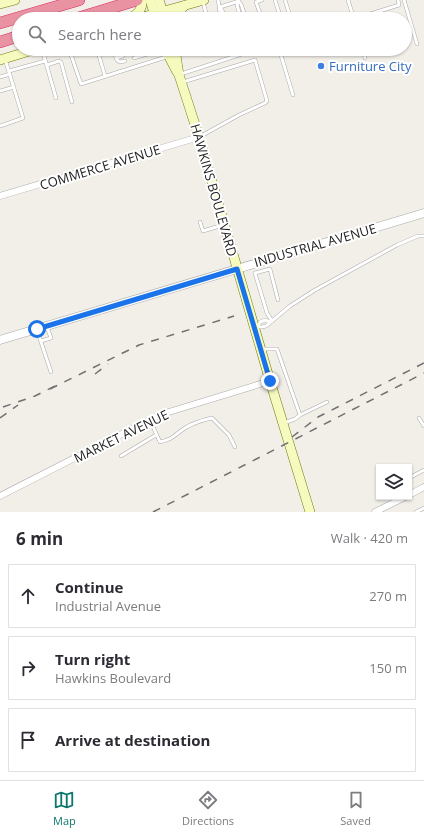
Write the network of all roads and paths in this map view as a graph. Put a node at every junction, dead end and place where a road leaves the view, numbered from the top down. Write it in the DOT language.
graph roads {
  1 [pos="15,0"];
  2 [pos="79,0"];
  3 [pos="150,0"];
  4 [pos="159,0"];
  5 [pos="171,0"];
  6 [pos="203,0"];
  7 [pos="218,0"];
  8 [pos="262,0"];
  9 [pos="275,0"];
  10 [pos="285,0"];
  11 [pos="348,0"];
  12 [pos="398,0"];
  13 [pos="404,0"];
  14 [pos="136,1"];
  15 [pos="238,1"];
  16 [pos="0,4"];
  17 [pos="185,5"];
  18 [pos="220,7"];
  19 [pos="37,12"];
  20 [pos="99,12"];
  21 [pos="139,12"];
  22 [pos="157,12"];
  23 [pos="159,12"];
  24 [pos="168,12"];
  25 [pos="180,12"];
  26 [pos="206,12"];
  27 [pos="219,12"];
  28 [pos="223,12"];
  29 [pos="239,12"];
  30 [pos="244,12"];
  31 [pos="260,12"];
  32 [pos="279,12"];
  33 [pos="289,12"];
  34 [pos="352,12"];
  35 [pos="376,12"];
  36 [pos="408,12"];
  37 [pos="12,18"];
  38 [pos="12,19"];
  39 [pos="0,20"];
  40 [pos="0,23"];
  41 [pos="412,27"];
  42 [pos="12,38"];
  43 [pos="0,42"];
  44 [pos="417,44"];
  45 [pos="12,56"];
  46 [pos="44,56"];
  47 [pos="72,56"];
  48 [pos="99,56"];
  49 [pos="123,56"];
  50 [pos="142,56"];
  51 [pos="157,56"];
  52 [pos="172,56"];
  53 [pos="238,56"];
  54 [pos="281,56"];
  55 [pos="116,58"];
  56 [pos="134,58"];
  57 [pos="2,59"];
  58 [pos="125,61"];
  59 [pos="46,63"];
  60 [pos="9,72"];
  61 [pos="105,76"];
  62 [pos="0,77"];
  63 [pos="180,79"];
  64 [pos="14,87"];
  65 [pos="0,91"];
  66 [pos="293,95"];
  67 [pos="56,98"];
  68 [pos="72,102"];
  69 [pos="0,126"];
  70 [pos="199,137"];
  71 [pos="0,196"];
  72 [pos="424,213"];
  73 [pos="200,222"];
  74 [pos="224,224"];
  75 [pos="424,236"];
  76 [pos="237,269"];
  77 [pos="278,300"];
  78 [pos="271,322"];
  79 [pos="47,326"];
  80 [pos="256,327"];
  81 [pos="37,329"];
  82 [pos="0,340"];
  83 [pos="41,341"];
  84 [pos="261,350"];
  85 [pos="51,372"];
  86 [pos="270,381"];
  87 [pos="327,402"];
  88 [pos="300,415"];
  89 [pos="420,418"];
  90 [pos="150,420"];
  91 [pos="282,423"];
  92 [pos="424,426"];
  93 [pos="156,435"];
  94 [pos="235,447"];
  95 [pos="121,456"];
  96 [pos="424,470"];
  97 [pos="412,476"];
  98 [pos="424,487"];
  99 [pos="412,493"];
  100 [pos="0,496"];
  101 [pos="399,500"];
  102 [pos="424,508"];
  103 [pos="310,512"];
  104 [pos="375,512"];
  105 [pos="416,512"];
  1 -- 16 [label="main road"];
  2 -- 19 [label="highway"];
  3 -- 22 [label="main road"];
  4 -- 23 [label="main road"];
  5 -- 17 [label="main road"];
  6 -- 17 [label="main road"];
  6 -- 26 [label="lane"];
  7 -- 18 [label="lane"];
  8 -- 31 [label="lane"];
  9 -- 32 [label="lane"];
  10 -- 33 [label="lane"];
  11 -- 34 [label="lane"];
  12 -- 35 [label="lane"];
  13 -- 36 [label="lane"];
  14 -- 20 [label="highway"];
  14 -- 21 [label="main road"];
  15 -- 18 [label="lane"];
  15 -- 29 [label="lane"];
  15 -- 30 [label="lane"];
  17 -- 24 [label="main road"];
  17 -- 25 [label="main road"];
  18 -- 27 [label="lane"];
  18 -- 28 [label="lane"];
  37 -- 39 [label="highway"];
  38 -- 40 [label="highway"];
  41 -- 44 [label="lane"];
  42 -- 43 [label="highway"];
  45 -- 57 [label="main road"];
  46 -- 59 [label="lane"];
  47 -- 61 [label="lane"];
  48 -- 61 [label="lane"];
  49 -- 55 [label="lane"];
  50 -- 56 [label="lane"];
  51 -- 61 [label="lane"];
  52 -- 63 [label="main road, HAWKINS BOULEVARD"];
  53 -- 63 [label="lane"];
  54 -- 66 [label="lane"];
  55 -- 58 [label="lane"];
  57 -- 60 [label="lane"];
  59 -- 60 [label="lane"];
  59 -- 67 [label="lane"];
  59 -- 68 [label="lane"];
  60 -- 62 [label="lane"];
  60 -- 64 [label="lane"];
  63 -- 70 [label="main road, HAWKINS BOULEVARD"];
  63 -- 70 [label="lane"];
  64 -- 65 [label="lane"];
  64 -- 69 [label="lane"];
  70 -- 71 [label="street, COMMERCE AVENUE"];
  70 -- 74 [label="main road, HAWKINS BOULEVARD"];
  72 -- 76 [label="street, INDUSTRIAL AVENUE"];
  73 -- 74 [label="lane"];
  74 -- 76 [label="main road, HAWKINS BOULEVARD"];
  75 -- 78 [label="lane"];
  76 -- 79 [label="street, INDUSTRIAL AVENUE"];
  76 -- 80 [label="main road, HAWKINS BOULEVARD"];
  77 -- 78 [label="lane"];
  78 -- 80 [label="lane"];
  79 -- 81 [label="street, INDUSTRIAL AVENUE"];
  79 -- 83 [label="lane"];
  80 -- 84 [label="main road, HAWKINS BOULEVARD"];
  81 -- 82 [label="street, INDUSTRIAL AVENUE"];
  81 -- 83 [label="lane"];
  83 -- 85 [label="lane"];
  84 -- 86 [label="main road, HAWKINS BOULEVARD"];
  84 -- 88 [label="lane"];
  86 -- 90 [label="street, MARKET AVENUE"];
  86 -- 91 [label="main road, HAWKINS BOULEVARD"];
  87 -- 88 [label="lane"];
  88 -- 91 [label="lane"];
  89 -- 92 [label="lane"];
  90 -- 93 [label="lane"];
  90 -- 100 [label="street, MARKET AVENUE"];
  91 -- 103 [label="main road, HAWKINS BOULEVARD"];
  93 -- 94 [label="lane"];
  93 -- 95 [label="lane"];
  96 -- 97 [label="lane"];
  98 -- 99 [label="street"];
  101 -- 104 [label="street"];
  102 -- 105 [label="lane"];
}
